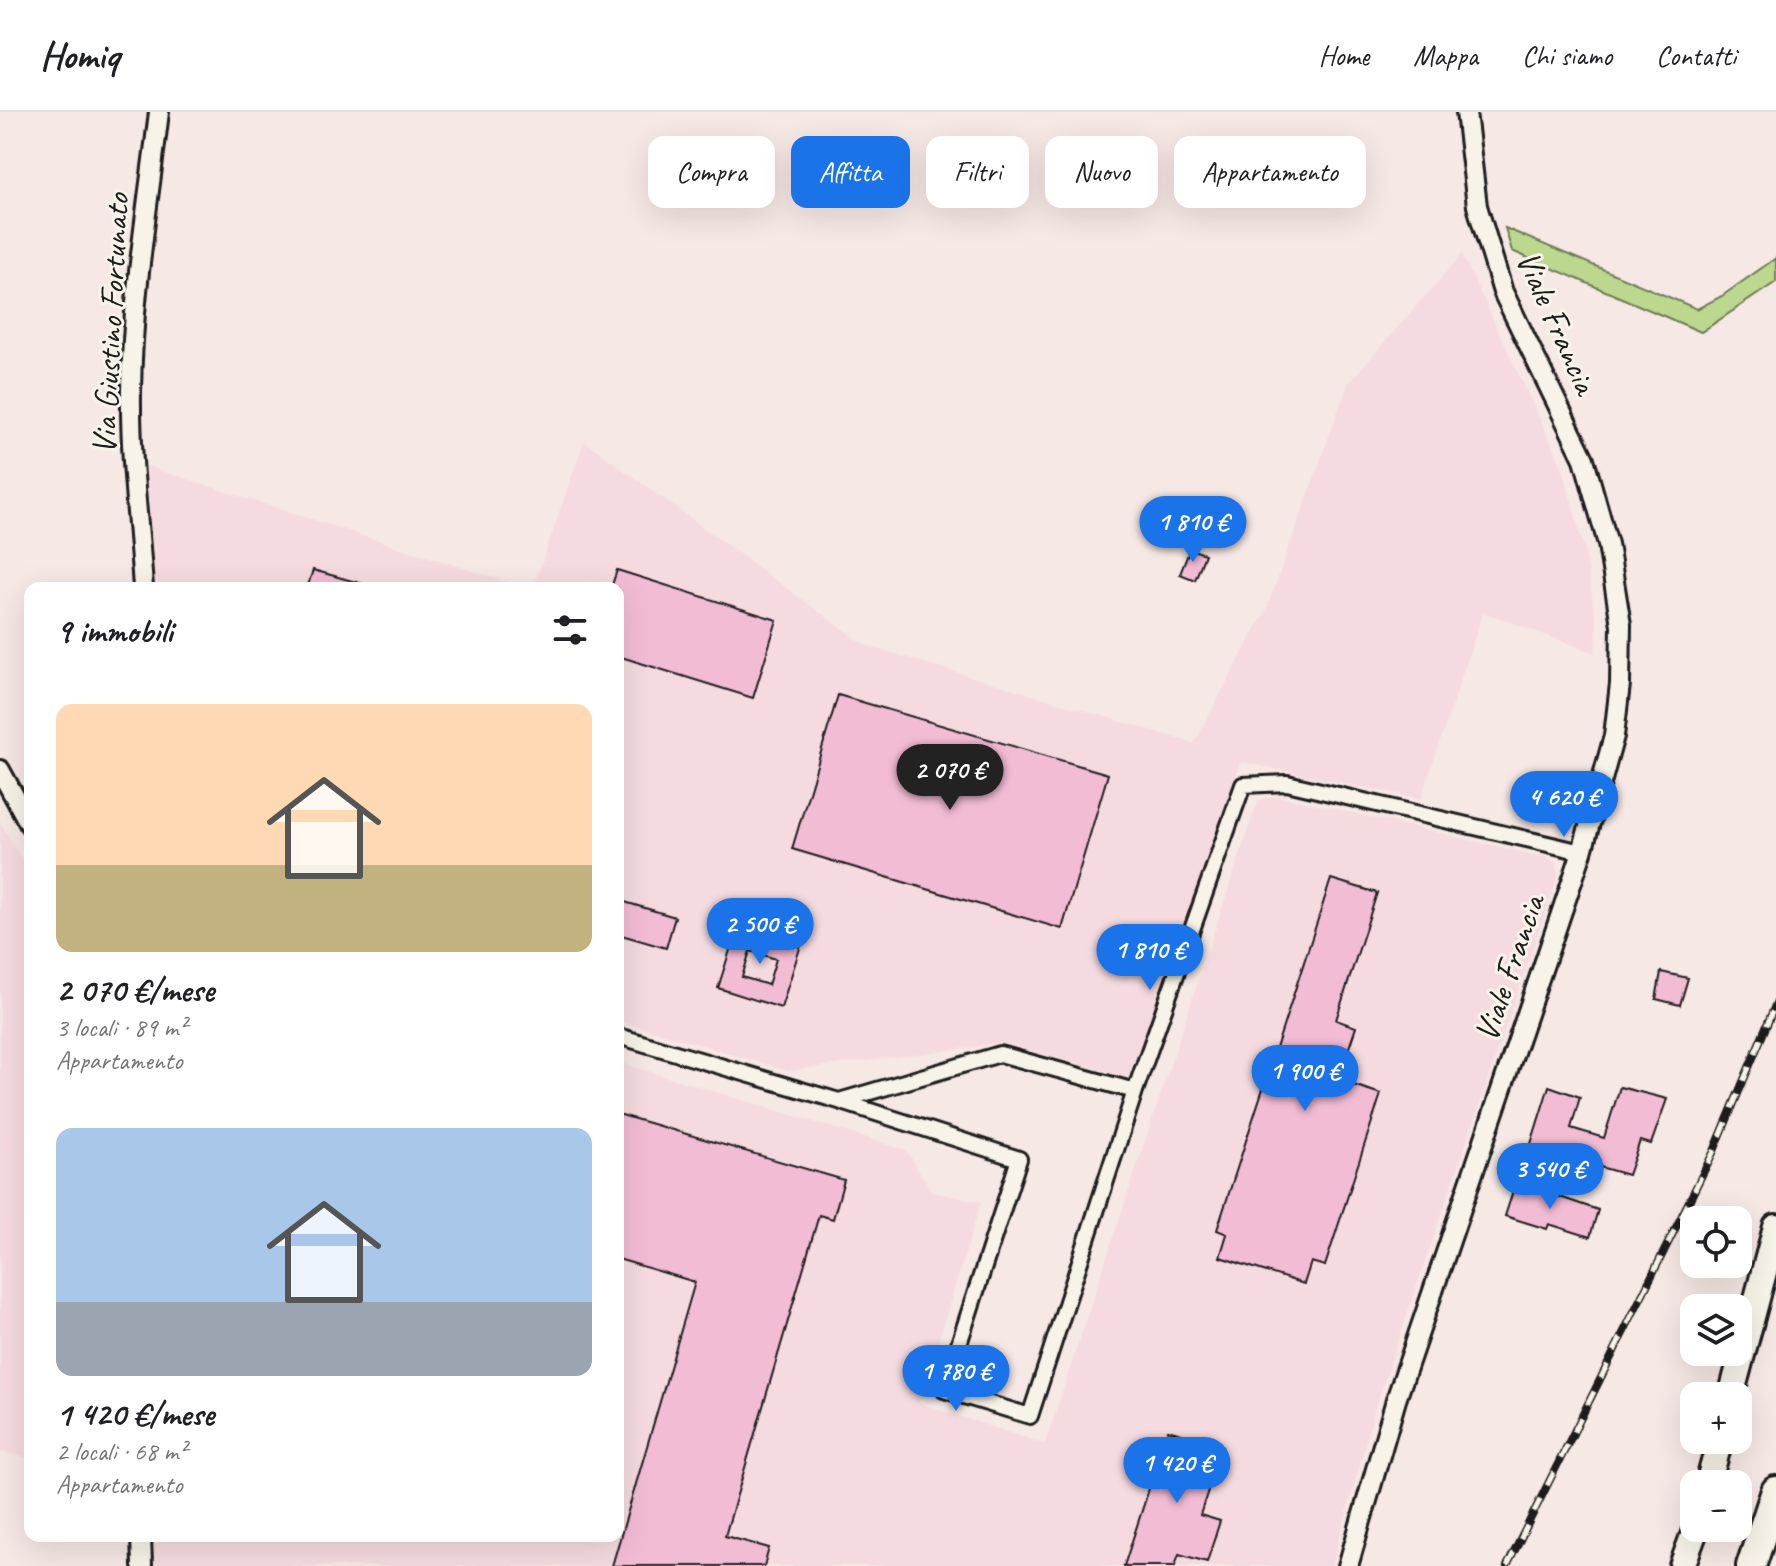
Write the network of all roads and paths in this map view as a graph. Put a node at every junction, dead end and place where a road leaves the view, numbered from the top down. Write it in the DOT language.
graph roads {
  1 [pos="159,112"];
  2 [pos="1466,112"];
  3 [pos="142,582"];
  4 [pos="0,770"];
  5 [pos="24,814"];
  6 [pos="1582,852"];
  7 [pos="624,1038"];
  8 [pos="1135,1091"];
  9 [pos="839,1101"];
  10 [pos="1776,1227"];
  11 [pos="1735,1382"];
  12 [pos="1776,1491"];
  13 [pos="141,1542"];
  14 [pos="1691,1542"];
  15 [pos="142,1566"];
  16 [pos="1348,1566"];
  17 [pos="1682,1566"];
  18 [pos="1751,1566"];
  1 -- 3 [label="street, Via Giustino Fortunato"];
  2 -- 6 [label="street, Viale Francia"];
  4 -- 5 [label="street"];
  6 -- 8 [label="street"];
  6 -- 16 [label="street, Viale Francia"];
  7 -- 9 [label="street"];
  8 -- 9 [label="street"];
  8 -- 9 [label="street"];
  10 -- 11 [label="main road"];
  12 -- 18 [label="highway"];
  13 -- 15 [label="street"];
  14 -- 17 [label="main road"];
}
